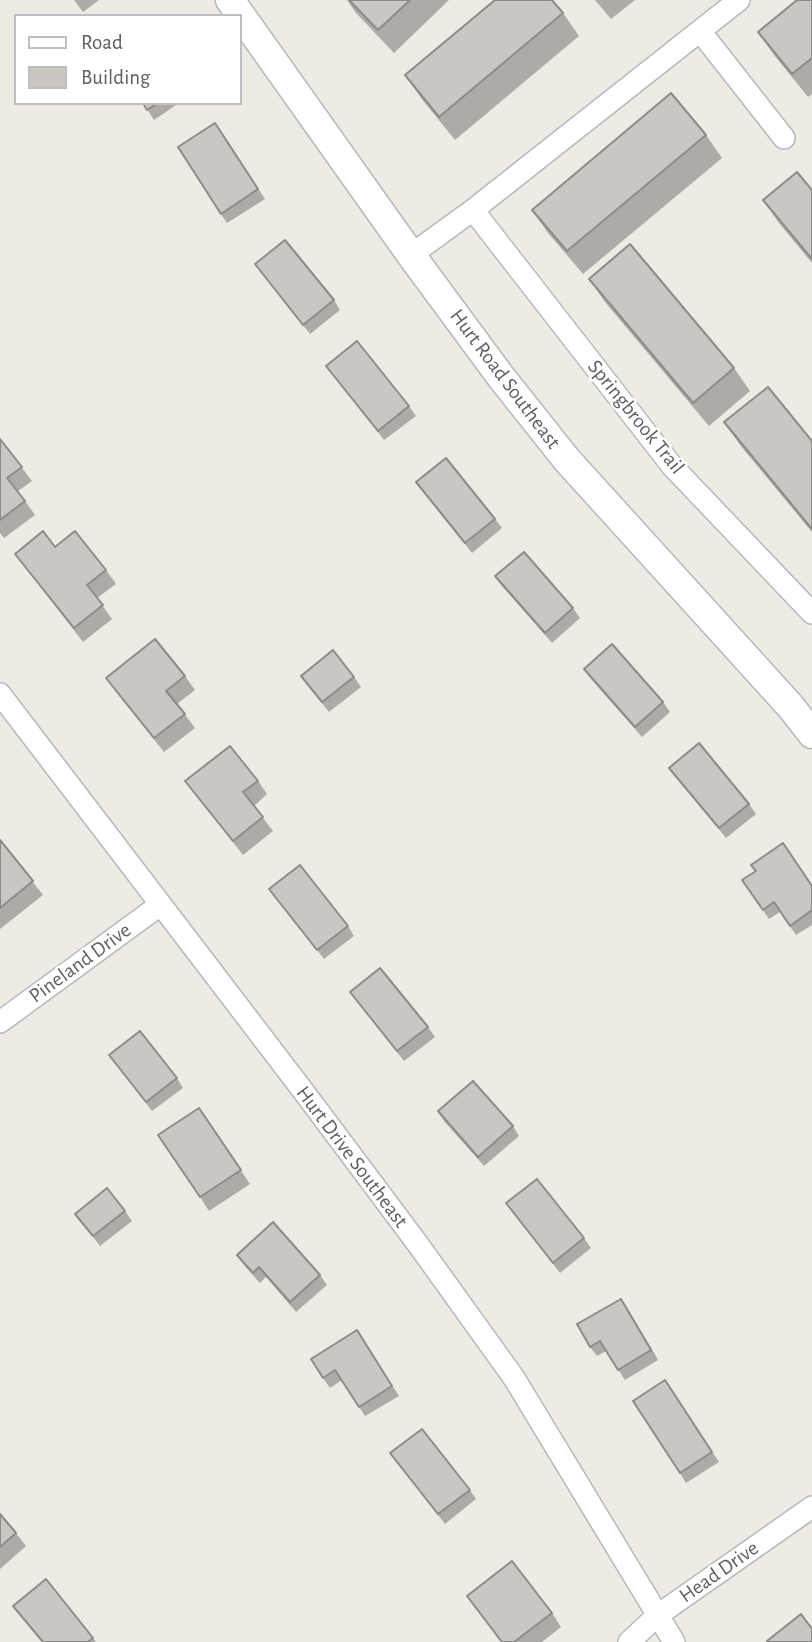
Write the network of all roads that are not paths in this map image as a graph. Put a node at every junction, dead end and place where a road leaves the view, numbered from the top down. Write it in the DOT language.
graph roads {
  1 [pos="739,0"];
  2 [pos="242,17"];
  3 [pos="700,31"];
  4 [pos="784,138"];
  5 [pos="473,210"];
  6 [pos="411,255"];
  7 [pos="812,613"];
  8 [pos="0,694"];
  9 [pos="812,734"];
  10 [pos="160,905"];
  11 [pos="0,1021"];
  12 [pos="812,1507"];
  13 [pos="658,1615"];
  14 [pos="629,1642"];
  15 [pos="674,1642"];
  1 -- 3 [label="street"];
  2 -- 6 [label="street, Hurt Road Southeast"];
  3 -- 4 [label="street"];
  3 -- 5 [label="street"];
  5 -- 6 [label="street"];
  5 -- 7 [label="street, Springbrook Trail"];
  6 -- 9 [label="street, Hurt Road Southeast"];
  8 -- 10 [label="street, Hurt Drive Southeast"];
  10 -- 11 [label="street, Pineland Drive"];
  10 -- 13 [label="street, Hurt Drive Southeast"];
  12 -- 13 [label="street, Head Drive"];
  13 -- 14 [label="street, Head Drive"];
  13 -- 15 [label="street, Hurt Drive Southeast"];
}
